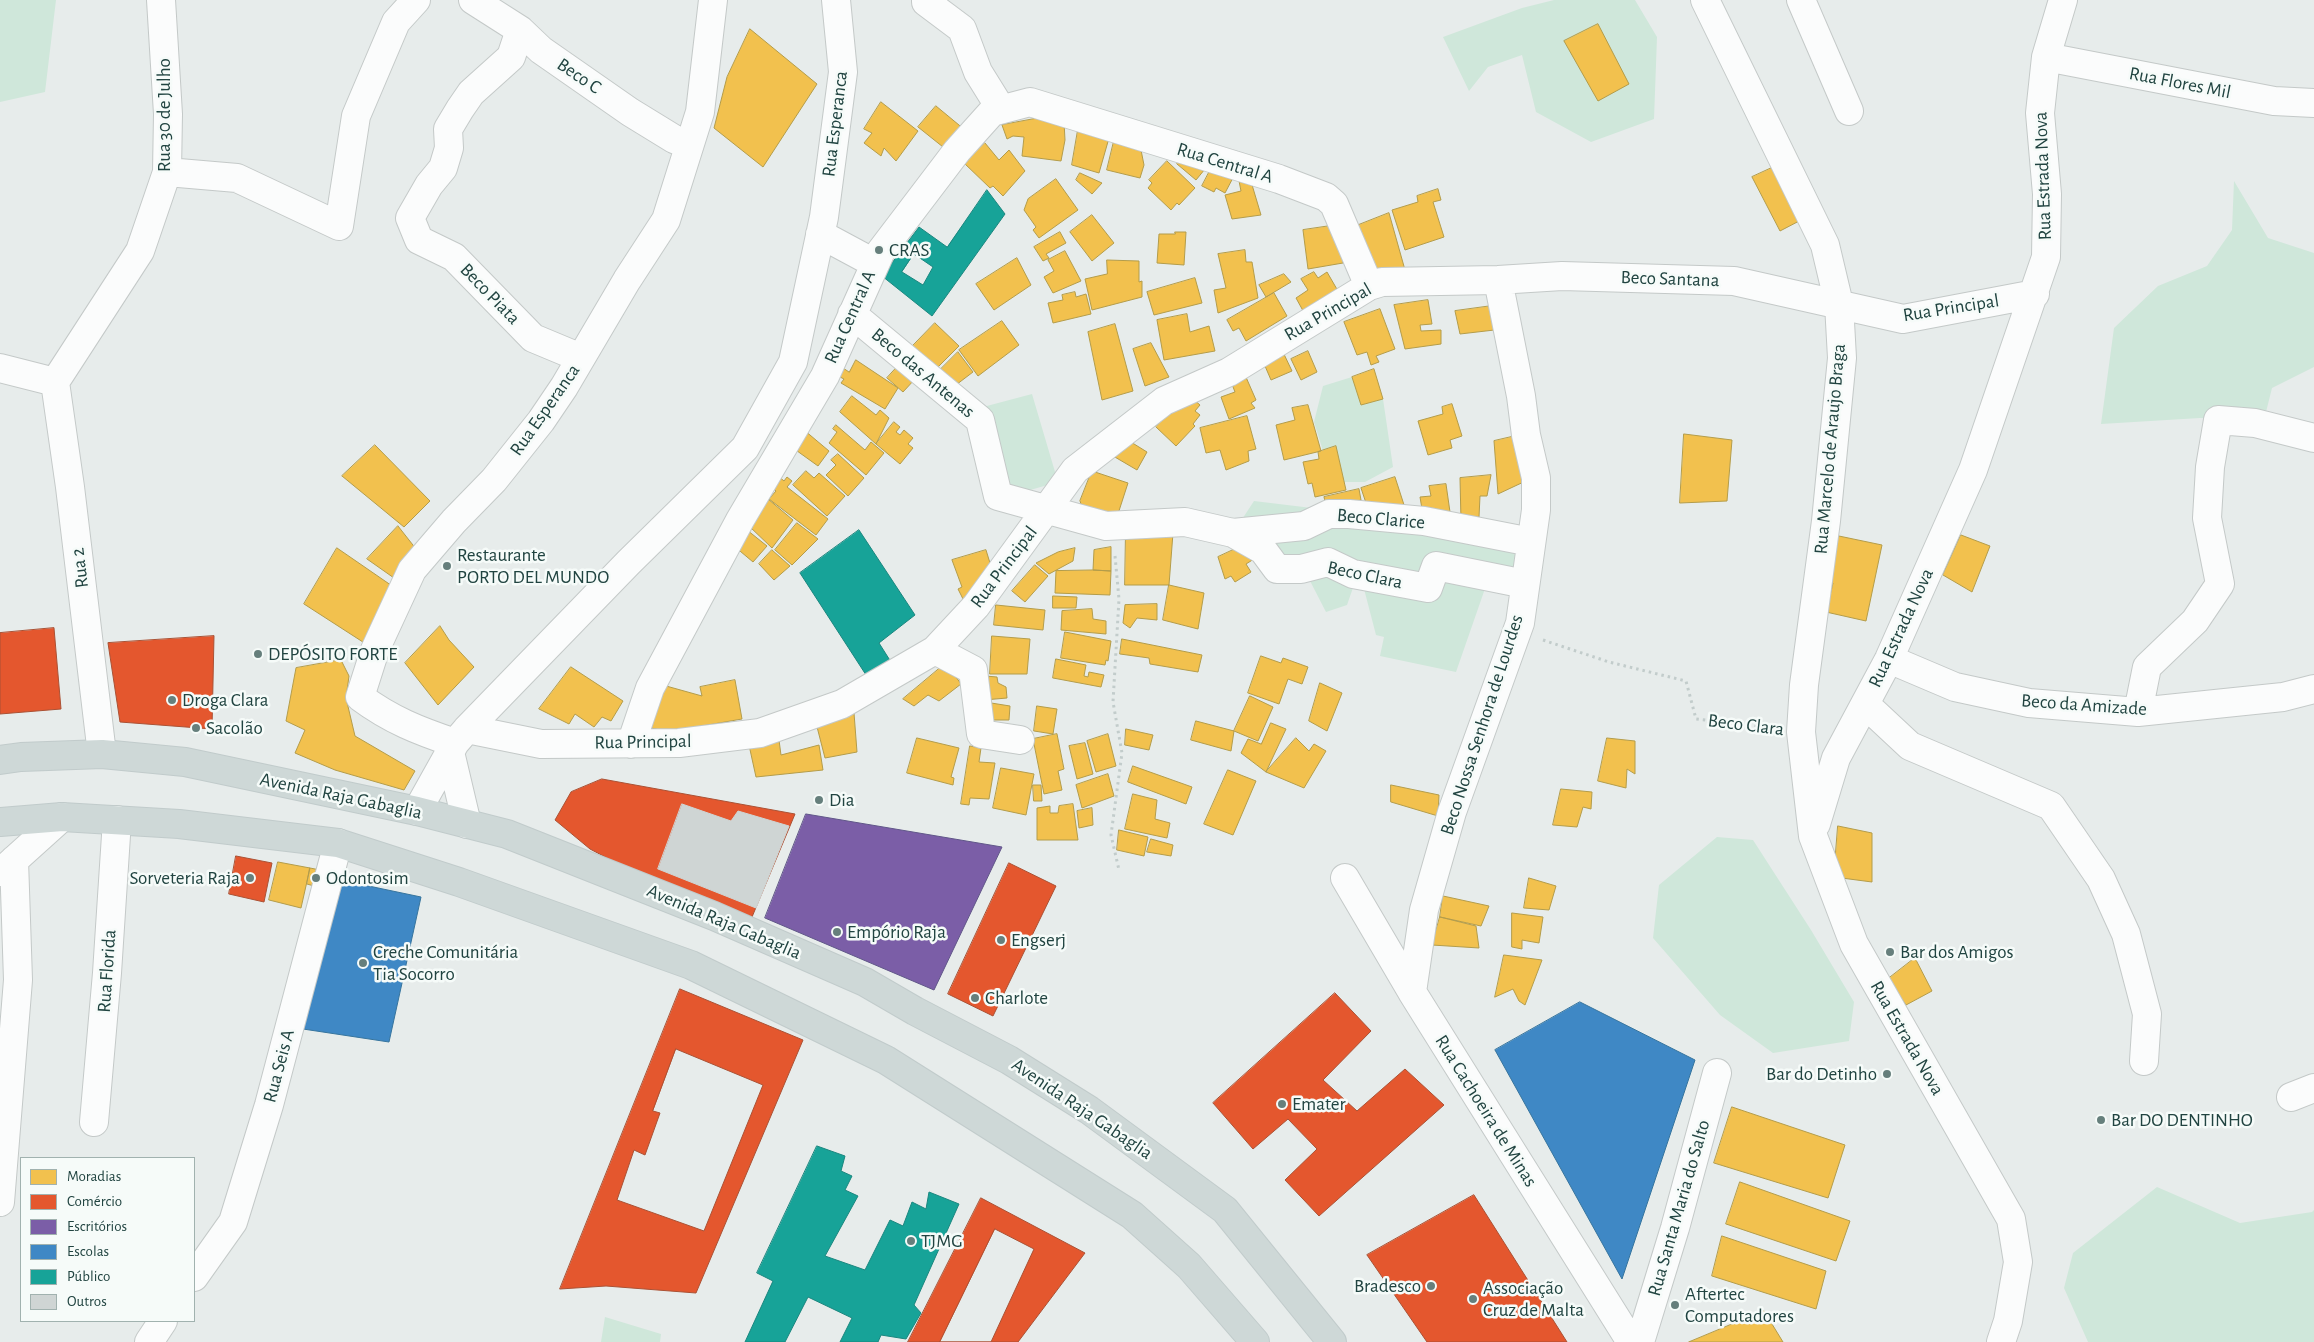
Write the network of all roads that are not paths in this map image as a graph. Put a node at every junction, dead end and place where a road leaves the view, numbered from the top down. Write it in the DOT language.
graph roads {
  1 [pos="161,0"];
  2 [pos="416,0"];
  3 [pos="472,0"];
  4 [pos="713,0"];
  5 [pos="836,0"];
  6 [pos="926,0"];
  7 [pos="1705,0"];
  8 [pos="1801,0"];
  9 [pos="2063,0"];
  10 [pos="520,30"];
  11 [pos="2046,57"];
  12 [pos="2314,103"];
  13 [pos="1001,109"];
  14 [pos="1850,111"];
  15 [pos="689,145"];
  16 [pos="167,172"];
  17 [pos="820,234"];
  18 [pos="874,262"];
  19 [pos="1498,280"];
  20 [pos="1369,286"];
  21 [pos="2035,294"];
  22 [pos="1839,304"];
  23 [pos="852,314"];
  24 [pos="582,358"];
  25 [pos="0,368"];
  26 [pos="55,382"];
  27 [pos="2314,438"];
  28 [pos="1046,510"];
  29 [pos="1232,533"];
  30 [pos="1531,542"];
  31 [pos="1525,584"];
  32 [pos="935,650"];
  33 [pos="1889,660"];
  34 [pos="2314,689"];
  35 [pos="1865,704"];
  36 [pos="2138,712"];
  37 [pos="1020,740"];
  38 [pos="457,741"];
  39 [pos="631,744"];
  40 [pos="102,754"];
  41 [pos="0,760"];
  42 [pos="417,812"];
  43 [pos="62,817"];
  44 [pos="117,820"];
  45 [pos="0,822"];
  46 [pos="467,824"];
  47 [pos="1813,836"];
  48 [pos="338,843"];
  49 [pos="7,866"];
  50 [pos="1345,878"];
  51 [pos="1412,992"];
  52 [pos="2144,1061"];
  53 [pos="1716,1073"];
  54 [pos="94,1122"];
  55 [pos="0,1202"];
  56 [pos="195,1276"];
  57 [pos="162,1322"];
  58 [pos="2009,1335"];
  59 [pos="149,1342"];
  60 [pos="1255,1342"];
  61 [pos="1332,1342"];
  62 [pos="1631,1342"];
  63 [pos="1640,1342"];
  1 -- 16 [label="street, Rua 30 de Julho"];
  2 -- 16 [label="street"];
  3 -- 10 [label="street, Beco C"];
  4 -- 15 [label="street, Rua Esperanca"];
  5 -- 17 [label="street, Rua Esperanca"];
  6 -- 13 [label="street"];
  7 -- 22 [label="street, Rua Marcelo de Araujo Braga"];
  8 -- 14 [label="street"];
  9 -- 11 [label="street, Rua Estrada Nova"];
  10 -- 15 [label="street, Beco C"];
  10 -- 24 [label="street, Beco Piata"];
  11 -- 12 [label="street, Rua Flores Mil"];
  11 -- 21 [label="street, Rua Estrada Nova"];
  13 -- 18 [label="street, Rua Central A"];
  13 -- 20 [label="street, Rua Central A"];
  15 -- 24 [label="street, Rua Esperanca"];
  16 -- 26 [label="street, Rua 30 de Julho"];
  17 -- 18 [label="street"];
  17 -- 38 [label="street, Rua Esperanca"];
  18 -- 23 [label="street, Rua Central A"];
  19 -- 20 [label="street, Rua Principal"];
  19 -- 22 [label="street, Beco Santana"];
  19 -- 30 [label="street, Beco Nossa Senhora de Lourdes"];
  20 -- 28 [label="street, Rua Principal"];
  21 -- 22 [label="street, Rua Principal"];
  21 -- 33 [label="street, Rua Estrada Nova"];
  22 -- 47 [label="street, Rua Marcelo de Araujo Braga"];
  23 -- 28 [label="street, Beco das Antenas"];
  23 -- 39 [label="street, Rua Central A"];
  24 -- 38 [label="street, Rua Esperanca"];
  25 -- 26 [label="street"];
  26 -- 40 [label="street, Rua 2"];
  27 -- 36 [label="street"];
  28 -- 29 [label="street, Beco das Antenas"];
  28 -- 32 [label="street, Rua Principal"];
  29 -- 30 [label="street, Beco Clarice"];
  29 -- 31 [label="street, Beco Clara"];
  30 -- 31 [label="street, Beco Nossa Senhora de Lourdes"];
  31 -- 51 [label="street, Beco Nossa Senhora de Lourdes"];
  32 -- 37 [label="street"];
  32 -- 39 [label="street, Rua Principal"];
  33 -- 35 [label="street, Rua Estrada Nova"];
  33 -- 36 [label="street, Beco da Amizade"];
  34 -- 36 [label="street, Beco da Amizade"];
  35 -- 47 [label="street, Rua Estrada Nova"];
  35 -- 52 [label="street"];
  38 -- 39 [label="street, Rua Principal"];
  38 -- 42 [label="street, Rua Esperanca"];
  38 -- 46 [label="street"];
  40 -- 41 [label="main road, Avenida Raja Gabaglia"];
  40 -- 42 [label="main road, Avenida Raja Gabaglia"];
  42 -- 46 [label="main road, Avenida Raja Gabaglia"];
  43 -- 44 [label="main road"];
  43 -- 45 [label="main road"];
  43 -- 49 [label="street"];
  44 -- 48 [label="main road"];
  44 -- 54 [label="street, Rua Florida"];
  46 -- 61 [label="main road, Avenida Raja Gabaglia"];
  47 -- 58 [label="street, Rua Estrada Nova"];
  48 -- 56 [label="street, Rua Seis A"];
  48 -- 60 [label="main road"];
  49 -- 55 [label="street"];
  50 -- 51 [label="street, Rua Cachoeira de Minas"];
  51 -- 62 [label="street, Rua Cachoeira de Minas"];
  53 -- 63 [label="street, Rua Santa Maria do Salto"];
  57 -- 59 [label="street"];
}
